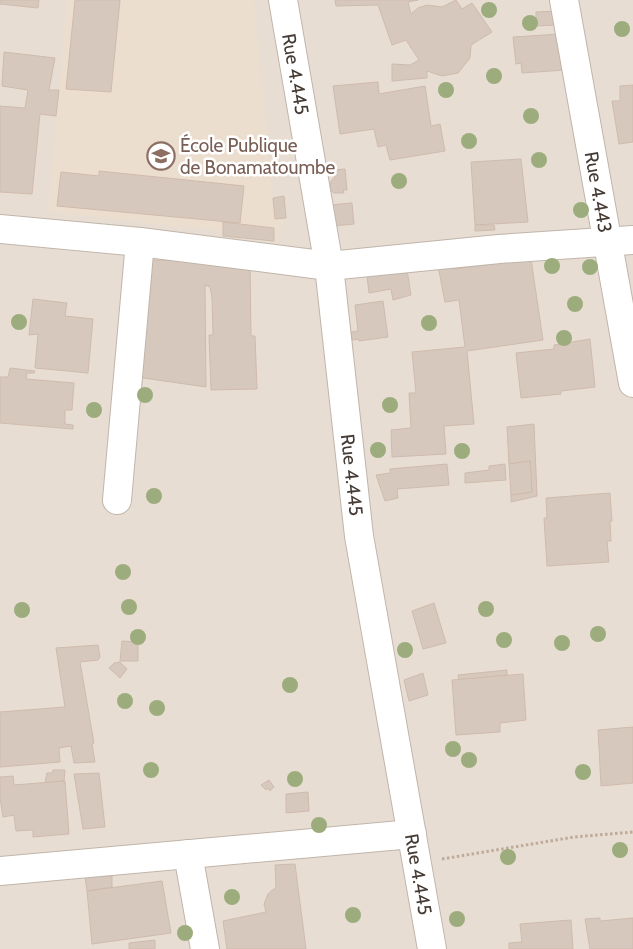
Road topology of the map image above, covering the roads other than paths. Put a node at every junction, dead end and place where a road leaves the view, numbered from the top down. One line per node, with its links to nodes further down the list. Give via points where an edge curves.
1 (283, 0): 6 (street, Rue 4.445)
2 (564, 0): 4 (street, Rue 4.443)
3 (0, 229): 5 (street)
4 (621, 241): 6 (street); 7 (street, Rue 4.443)
5 (140, 242): 6 (street); 8 (street)
6 (329, 266): 9 (street, Rue 4.445, via 359,536)
7 (633, 383)
8 (117, 500)
9 (412, 834): 10 (street); 13 (street, Rue 4.445)
10 (188, 854): 11 (street); 12 (street)
11 (0, 871)
12 (205, 949)
13 (432, 949)

